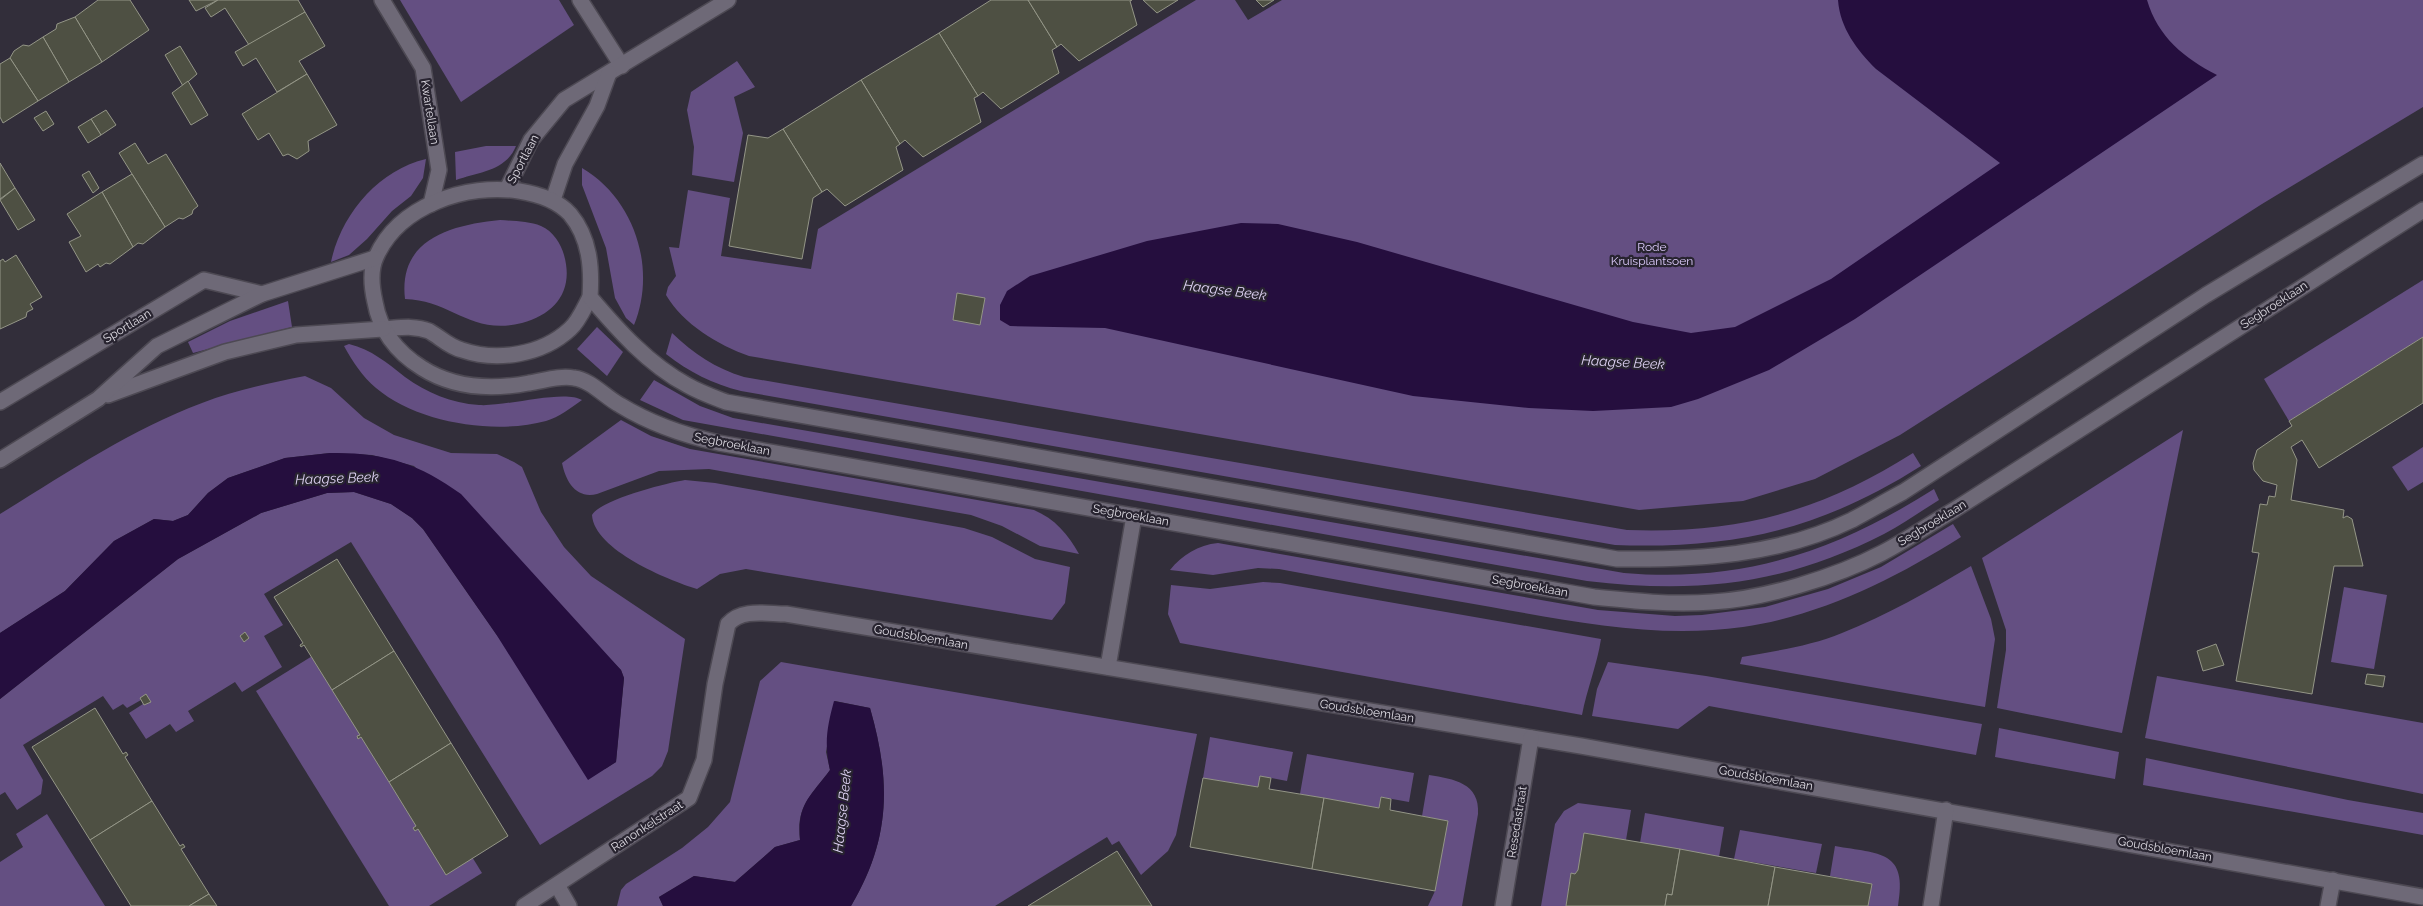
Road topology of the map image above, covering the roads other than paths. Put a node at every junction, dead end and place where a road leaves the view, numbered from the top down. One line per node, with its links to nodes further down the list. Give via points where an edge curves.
1 (382, 0): 8 (main road, Kwartellaan, via 423,68 439,170)
2 (580, 0): 4 (main road)
3 (728, 0): 4 (main road, Sportlaan)
4 (616, 69): 6 (main road, Sportlaan, via 564,100 547,118 531,140); 7 (main road, via 566,164)
5 (2423, 164): 12 (main road, via 2206,295 1902,492 1851,520 1802,539 1749,552 1685,560 1617,559 726,402 688,386 661,369 634,346)
6 (507, 189): 7 (main road); 8 (main road, via 468,191)
7 (553, 200): 12 (main road, via 574,220 588,247 592,270)
8 (431, 204): 10 (main road, via 399,227)
9 (2423, 210): 17 (main road, Segbroeklaan, via 1882,553 1828,576 1774,592 1713,602 1642,602 1594,597)
10 (375, 258): 11 (main road); 13 (main road, via 373,294)
11 (262, 294): 14 (main road, via 157,346); 15 (main road, Sportlaan, via 204,280)
12 (590, 297): 13 (main road, via 570,330 527,352 505,356 461,350 428,331 409,327)
13 (384, 329): 14 (main road, via 296,335 191,364); 17 (main road, Segbroeklaan, via 404,355 446,380 476,387 505,387 575,378 654,423 682,434)
14 (98, 399): 16 (main road)
15 (0, 402)
16 (0, 460)
17 (1134, 516): 19 (main road)
18 (734, 618): 19 (main road, Goudsbloemlaan, via 745,614 786,614); 23 (main road, Ranonkelstraat, via 726,634 715,684 704,760 689,798)
19 (1108, 668): 20 (main road, Goudsbloemlaan)
20 (1531, 738): 21 (main road, Goudsbloemlaan); 27 (main road, Resedastraat)
21 (1946, 810): 22 (main road, Goudsbloemlaan); 28 (main road)
22 (2332, 880): 24 (main road, Goudsbloemlaan); 29 (main road)
23 (557, 885): 25 (main road, Ranonkelstraat); 26 (main road)
24 (2423, 897)
25 (524, 906)
26 (570, 906)
27 (1503, 906)
28 (1931, 906)
29 (2328, 906)

